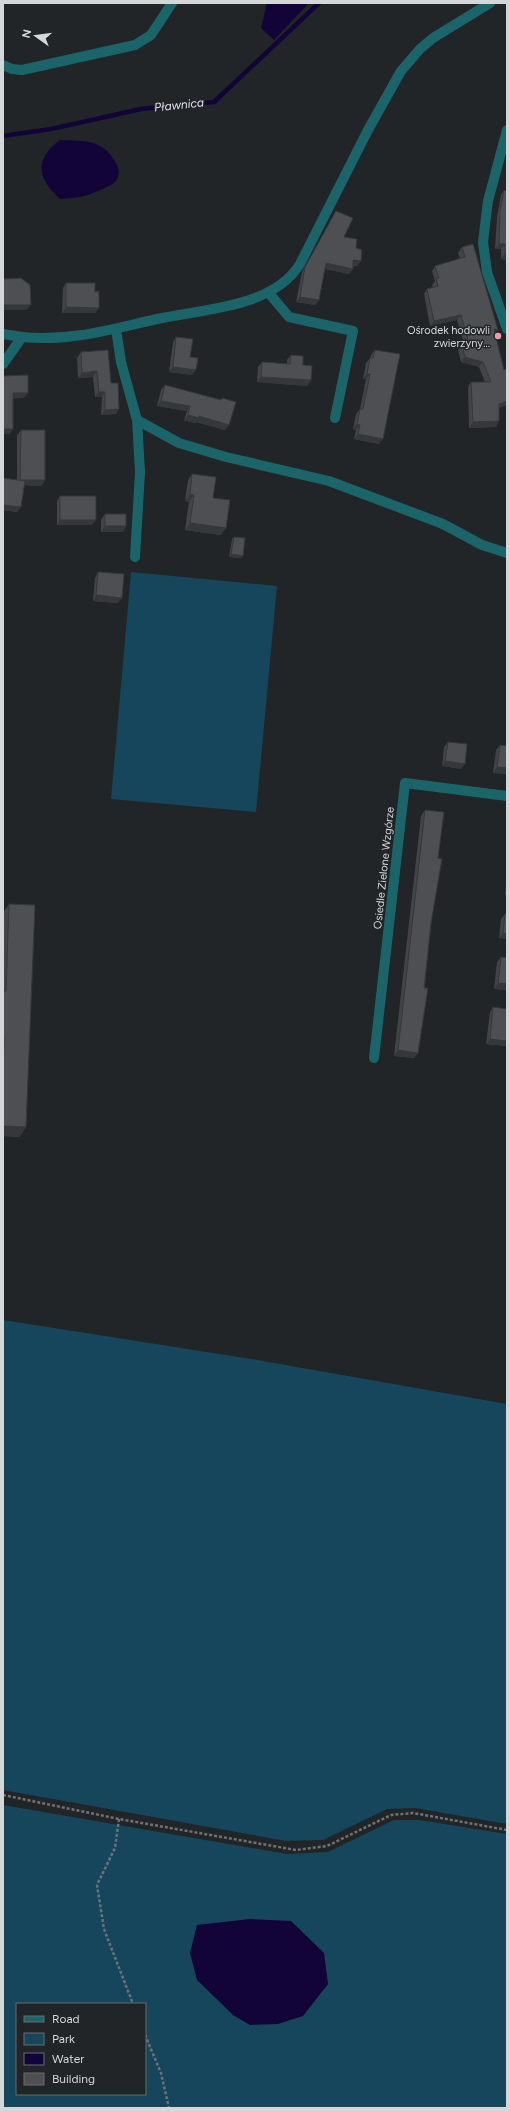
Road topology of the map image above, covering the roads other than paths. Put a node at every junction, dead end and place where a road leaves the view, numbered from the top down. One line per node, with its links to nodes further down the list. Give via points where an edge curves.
1 (172, 3): 3 (street, via 151,35 135,45 22,70)
2 (490, 3): 5 (street, via 434,38 420,49 401,71 300,264 289,279)
3 (3, 65)
4 (507, 130): 7 (street, via 488,201 483,242 487,272)
5 (268, 292): 6 (street, via 222,307); 11 (street, via 289,317 353,332)
6 (116, 329): 9 (street, via 59,338); 12 (street, via 121,362)
7 (507, 329)
8 (3, 334): 9 (street)
9 (22, 337): 10 (street)
10 (3, 364)
11 (335, 418)
12 (136, 420): 13 (street, via 179,443 226,457 329,481 443,524 482,545); 14 (street, via 140,472)
13 (507, 553)
14 (135, 557)
15 (507, 796): 16 (street, Osiedle Zielone Wzgórze, via 405,783)
16 (374, 1058)

